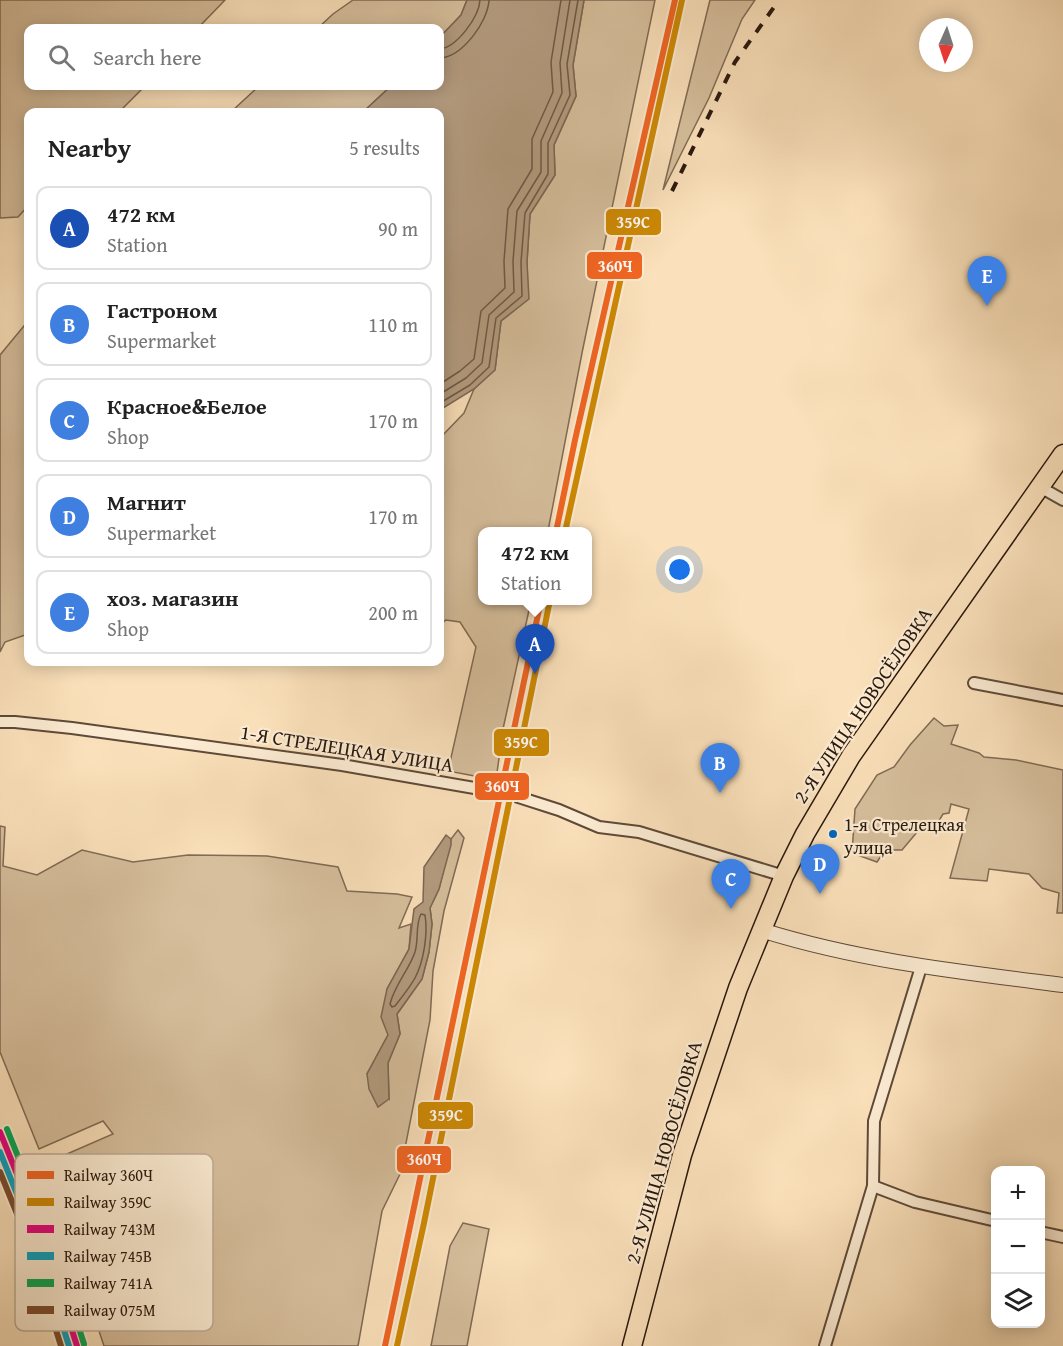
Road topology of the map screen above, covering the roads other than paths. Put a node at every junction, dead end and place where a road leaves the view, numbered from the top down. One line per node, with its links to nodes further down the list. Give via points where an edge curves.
1 (1063, 454): 2 (main road, 2-Я УЛИЦА НОВОСЁЛОВКА)
2 (1040, 487): 3 (street); 7 (main road, 2-Я УЛИЦА НОВОСЁЛОВКА, via 851,756)
3 (1063, 500)
4 (974, 683): 5 (street)
5 (1063, 700)
6 (0, 722): 7 (street, 1-Я СТРЕЛЕЦКАЯ УЛИЦА, via 72,728 342,765 509,794 599,827 639,832)
7 (784, 876): 8 (main road, 2-Я УЛИЦА НОВОСЁЛОВКА)
8 (761, 930): 9 (street, via 805,944); 15 (main road, 2-Я УЛИЦА НОВОСЁЛОВКА, via 718,1043 682,1155)
9 (921, 967): 10 (street); 11 (street, via 874,1121)
10 (1063, 985)
11 (873, 1186): 12 (street, via 915,1202); 16 (street)
12 (992, 1220)
13 (1045, 1233): 14 (street)
14 (1063, 1237)
15 (632, 1346)
16 (825, 1346)

